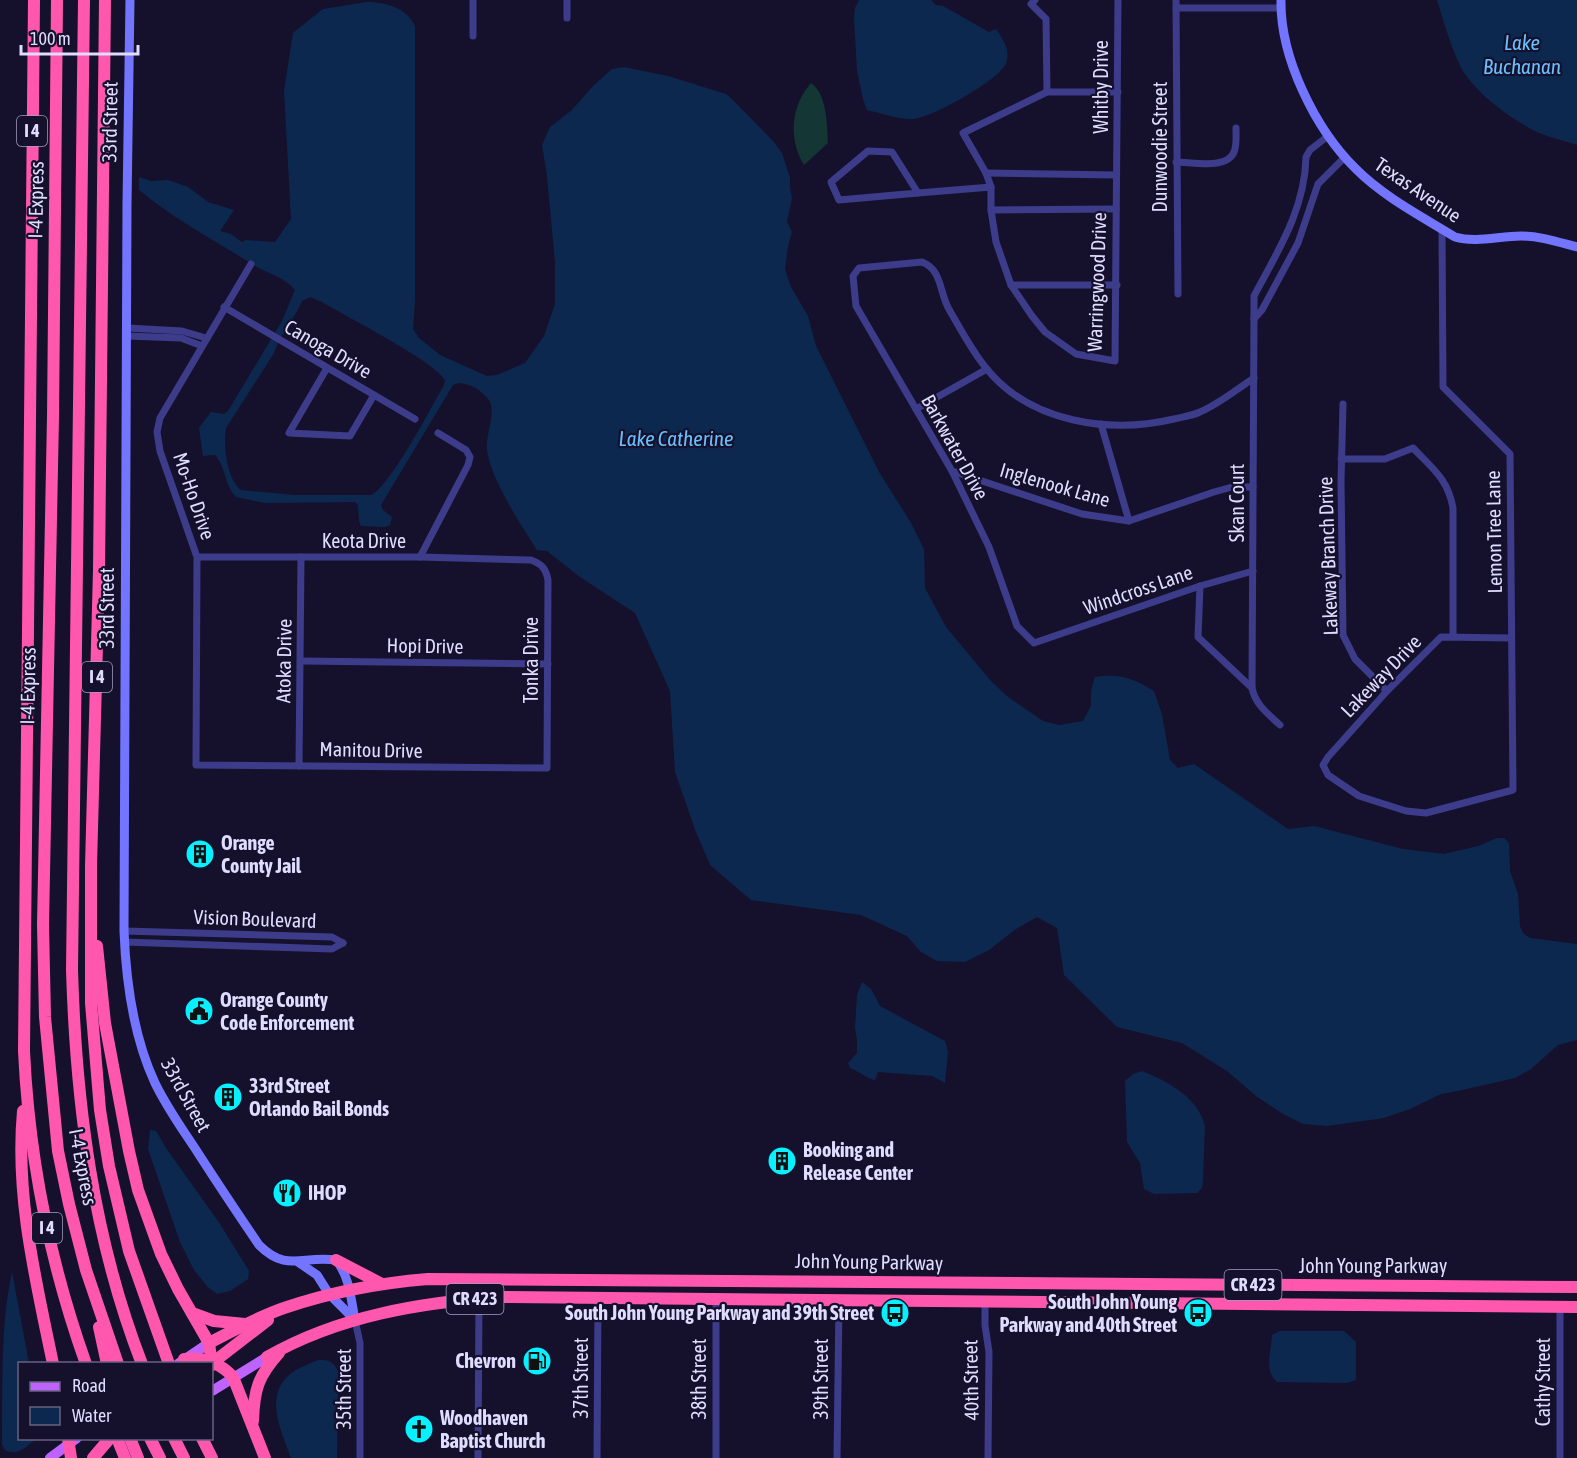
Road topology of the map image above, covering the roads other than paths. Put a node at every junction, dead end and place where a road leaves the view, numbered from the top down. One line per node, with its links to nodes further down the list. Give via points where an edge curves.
1 (34, 0): 71 (highway, I 4, via 23,1007)
2 (57, 0): 74 (highway, I-4 Express, via 43,925 45,1005 58,1151)
3 (84, 0): 101 (highway, I-4 Express, via 74,1029 78,1090 96,1208)
4 (105, 0): 68 (highway, I 4, via 99,581)
5 (130, 0): 34 (street, 33rd Street)
6 (473, 0): 13 (street)
7 (567, 0): 12 (street)
8 (1118, 0): 15 (street, Whitby Drive)
9 (1031, 1): 14 (street, via 1046,19)
10 (1176, 4): 11 (street); 19 (street, Dunwoodie Street)
11 (1281, 4): 17 (street, Texas Avenue, via 1291,60 1304,94)
12 (567, 18)
13 (473, 36)
14 (1047, 92): 15 (street); 20 (street, Warringwood Drive, via 963,133)
15 (1118, 92): 21 (street, Whitby Drive)
16 (1236, 128): 19 (street, via 1236,150 1229,159 1219,163)
17 (1328, 136): 18 (street, Texas Avenue); 33 (street, Skan Court, via 1306,157 1298,208 1254,296)
18 (1345, 157): 26 (street, Texas Avenue, via 1391,198); 33 (street, via 1318,184 1298,243)
19 (1176, 162): 31 (street, Dunwoodie Street)
20 (986, 173): 21 (street); 22 (street, Warringwood Drive)
21 (1116, 175): 24 (street, Warringwood Drive)
22 (991, 187): 23 (street); 25 (street, Warringwood Drive)
23 (918, 193): 23 (street, via 839,200 831,182 868,152 892,152)
24 (1116, 209): 25 (street); 30 (street, Warringwood Drive)
25 (992, 210): 29 (street, Warringwood Drive, via 996,242)
26 (1442, 229): 27 (street, Texas Avenue, via 1466,240 1538,237); 57 (street, Lemon Tree Lane, via 1443,387 1510,453)
27 (1577, 247)
28 (250, 264): 32 (street, Mo-Ho Drive)
29 (1011, 285): 30 (street); 30 (street, Warringwood Drive, via 1045,332 1076,354 1115,361)
30 (1116, 285)
31 (1178, 294)
32 (224, 308): 35 (street, Mo-Ho Drive); 37 (street, Canoga Drive)
33 (1254, 320): 39 (street, Skan Court)
34 (127, 332): 35 (street, via 182,331); 36 (street, via 181,338); 69 (street, 33rd Street)
35 (206, 338): 36 (street, Mo-Ho Drive)
36 (202, 346): 50 (street, Mo-Ho Drive, via 160,418 157,432)
37 (327, 368): 40 (street, Canoga Drive); 40 (street, via 289,434 350,436)
38 (987, 369): 42 (street); 42 (street, Barkwater Drive, via 947,307 930,265 921,262 859,268 853,276 856,306); 44 (street, via 1034,408)
39 (1254, 378): 44 (street, via 1200,412 1141,425); 48 (street, Skan Court)
40 (374, 395): 43 (street, Canoga Drive)
41 (1343, 404): 46 (street, Lakeway Branch Drive)
42 (916, 409): 47 (street, Barkwater Drive)
43 (415, 419)
44 (1101, 424): 49 (street)
45 (438, 433): 52 (street, via 466,450 470,457)
46 (1341, 459): 56 (street, via 1385,459 1413,448 1442,478 1450,491 1453,508); 62 (street, Lakeway Branch Drive, via 1343,635 1355,658)
47 (952, 471): 49 (street, Inglenook Lane, via 1083,514); 58 (street, Barkwater Drive, via 989,547 1017,626)
48 (1253, 487): 49 (street, Inglenook Lane, via 1232,487); 54 (street, Skan Court)
49 (1129, 521)
50 (197, 557): 51 (street, Keota Drive); 64 (street, Mo-Ho Drive)
51 (301, 557): 52 (street, Keota Drive); 59 (street, Atoka Drive)
52 (420, 557): 53 (street, Keota Drive)
53 (531, 560): 60 (street, Tonka Drive, via 543,566 548,580)
54 (1253, 571): 55 (street, Windcross Lane); 61 (street, Skan Court)
55 (1200, 586): 58 (street, Windcross Lane); 61 (street, via 1198,637)
56 (1453, 637): 57 (street, Lakeway Drive); 62 (street, Lakeway Drive, via 1441,637)
57 (1511, 638): 65 (street, Lemon Tree Lane, via 1513,790 1426,813 1406,811 1359,796 1328,775)
58 (1034, 643)
59 (302, 661): 60 (street, Hopi Drive); 66 (street, Atoka Drive)
60 (548, 664): 67 (street, Tonka Drive)
61 (1252, 688): 63 (street, via 1265,712)
62 (1387, 691): 65 (street, Lakeway Drive)
63 (1280, 725)
64 (196, 765): 66 (street, Manitou Drive)
65 (1323, 765)
66 (299, 766): 67 (street, Manitou Drive)
67 (547, 768)
68 (91, 866): 90 (highway, via 105,1023 129,1151 148,1222); 102 (highway, I 4, via 90,1003 100,1110 129,1251)
69 (124, 931): 70 (street, 33rd Street); 70 (street, Vision Boulevard, via 332,937 344,943 332,949)
70 (124, 942): 73 (street, 33rd Street, via 134,1017 159,1090 259,1245 276,1260)
71 (26, 1089): 97 (highway, via 20,1141 24,1193); 98 (highway, I 4, via 47,1229)
72 (336, 1260): 73 (street, 33rd Street); 77 (highway); 79 (street)
73 (298, 1262): 80 (street, 33rd Street, via 317,1275)
74 (86, 1270): 99 (highway); 100 (highway, I-4 Express)
75 (633, 1279): 76 (highway, John Young Parkway / CR 423); 77 (highway, John Young Parkway / CR 423, via 457,1277); 82 (highway)
76 (890, 1282): 78 (highway, John Young Parkway / CR 423); 85 (highway)
77 (382, 1284): 79 (highway, John Young Parkway / CR 423)
78 (1577, 1287)
79 (350, 1290): 80 (highway, John Young Parkway / CR 423); 91 (street)
80 (329, 1294): 89 (highway, John Young Parkway / CR 423); 91 (street, 33rd Street)
81 (1577, 1296): 87 (highway)
82 (598, 1298): 83 (highway, John Young Parkway / CR 423); 84 (highway, John Young Parkway / CR 423); 129 (street, 37th Street)
83 (479, 1299): 91 (highway, John Young Parkway / CR 423); 128 (street)
84 (716, 1299): 85 (highway, John Young Parkway / CR 423); 130 (street, 38th Street)
85 (838, 1300): 86 (highway, John Young Parkway / CR 423); 131 (street, 39th Street)
86 (986, 1301): 87 (highway, John Young Parkway / CR 423); 132 (street, 40th Street)
87 (1560, 1306): 88 (highway, John Young Parkway / CR 423); 133 (street, Cathy Street)
88 (1577, 1307)
89 (283, 1308): 92 (highway, John Young Parkway / CR 423); 105 (highway)
90 (192, 1313): 92 (highway, via 214,1321); 93 (highway)
91 (355, 1320): 94 (highway, John Young Parkway / CR 423); 127 (street, 35th Street, via 360,1343)
92 (247, 1324): 93 (highway, John Young Parkway / CR 423)
93 (209, 1343): 96 (main road, John Young Parkway / CR 423); 104 (highway)
94 (286, 1346): 95 (highway, John Young Parkway / CR 423); 109 (highway, via 258,1381)
95 (267, 1357): 107 (main road, John Young Parkway / CR 423)
96 (181, 1361): 103 (highway, via 194,1358)
97 (53, 1362)
98 (85, 1362)
99 (107, 1362)
100 (117, 1362)
101 (141, 1362)
102 (168, 1362)
103 (205, 1362)
104 (211, 1362)
105 (213, 1362)
106 (213, 1365): 107 (highway)
107 (233, 1377): 108 (main road, John Young Parkway / CR 423); 109 (highway)
108 (213, 1390)
109 (253, 1430): 126 (highway)
110 (68, 1440): 119 (highway, bridge)
111 (74, 1440): 118 (main road)
112 (108, 1440): 120 (highway)
113 (118, 1440): 122 (highway, bridge)
114 (131, 1440): 123 (highway, bridge)
115 (145, 1440): 121 (main road)
116 (149, 1440): 124 (highway)
117 (203, 1440): 125 (highway)
118 (50, 1458)
119 (71, 1458)
120 (93, 1458)
121 (119, 1458)
122 (125, 1458)
123 (138, 1458)
124 (160, 1458)
125 (212, 1458)
126 (265, 1458)
127 (360, 1458)
128 (478, 1458)
129 (597, 1458)
130 (716, 1458)
131 (837, 1458)
132 (988, 1458)
133 (1560, 1458)

